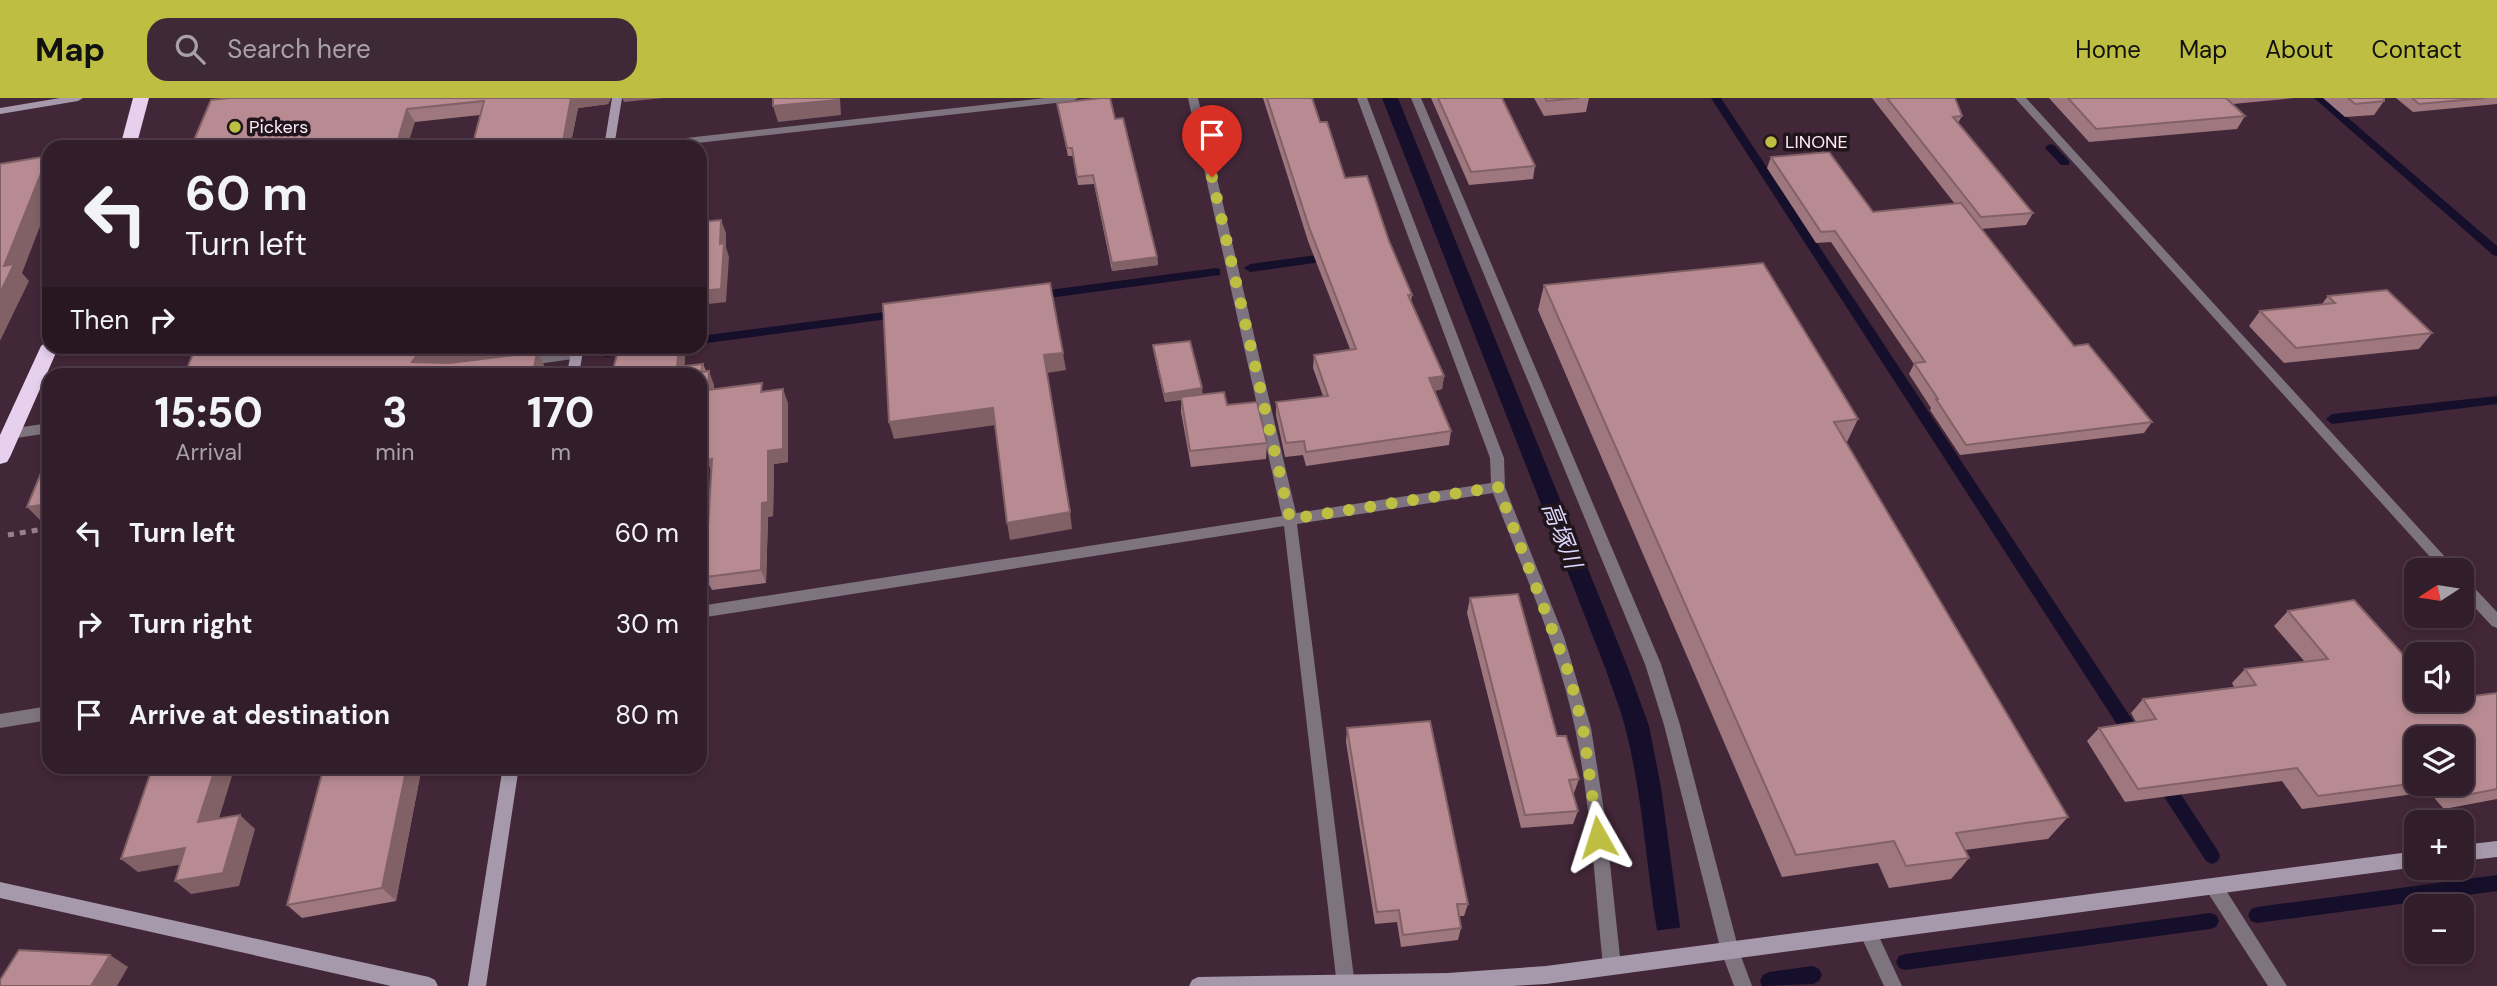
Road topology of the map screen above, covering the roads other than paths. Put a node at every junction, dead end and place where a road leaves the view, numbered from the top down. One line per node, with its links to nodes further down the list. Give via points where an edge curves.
1 (78, 98): 9 (street)
2 (142, 98): 10 (highway)
3 (617, 98): 11 (street)
4 (1073, 98): 12 (street)
5 (1194, 98): 20 (street)
6 (1362, 98): 19 (street, via 1497,458)
7 (1416, 98): 34 (street, via 1653,664 1672,725)
8 (2020, 98): 21 (street)
9 (0, 111)
10 (130, 140)
11 (610, 140)
12 (696, 140)
13 (46, 354): 17 (highway)
14 (561, 354): 15 (street)
15 (509, 364)
16 (42, 429): 17 (street)
17 (10, 434): 18 (highway)
18 (0, 457)
19 (1498, 487): 20 (street); 35 (street, via 1569,674 1583,727)
20 (1290, 519): 23 (street); 36 (street)
21 (2439, 558)
22 (2474, 597): 24 (street)
23 (707, 611)
24 (2497, 622)
25 (42, 714): 26 (street)
26 (0, 721)
27 (511, 774): 38 (street)
28 (2497, 849): 29 (street)
29 (2474, 852)
30 (2404, 861): 31 (street)
31 (2214, 887): 33 (street); 42 (street)
32 (0, 890): 37 (street)
33 (1868, 932): 34 (street); 41 (street)
34 (1721, 952): 35 (street); 40 (street)
35 (1612, 966): 36 (street, via 1498,980)
36 (1345, 985): 39 (street)
37 (429, 986)
38 (477, 986)
39 (1198, 986)
40 (1742, 986)
41 (1893, 986)
42 (2278, 986)

